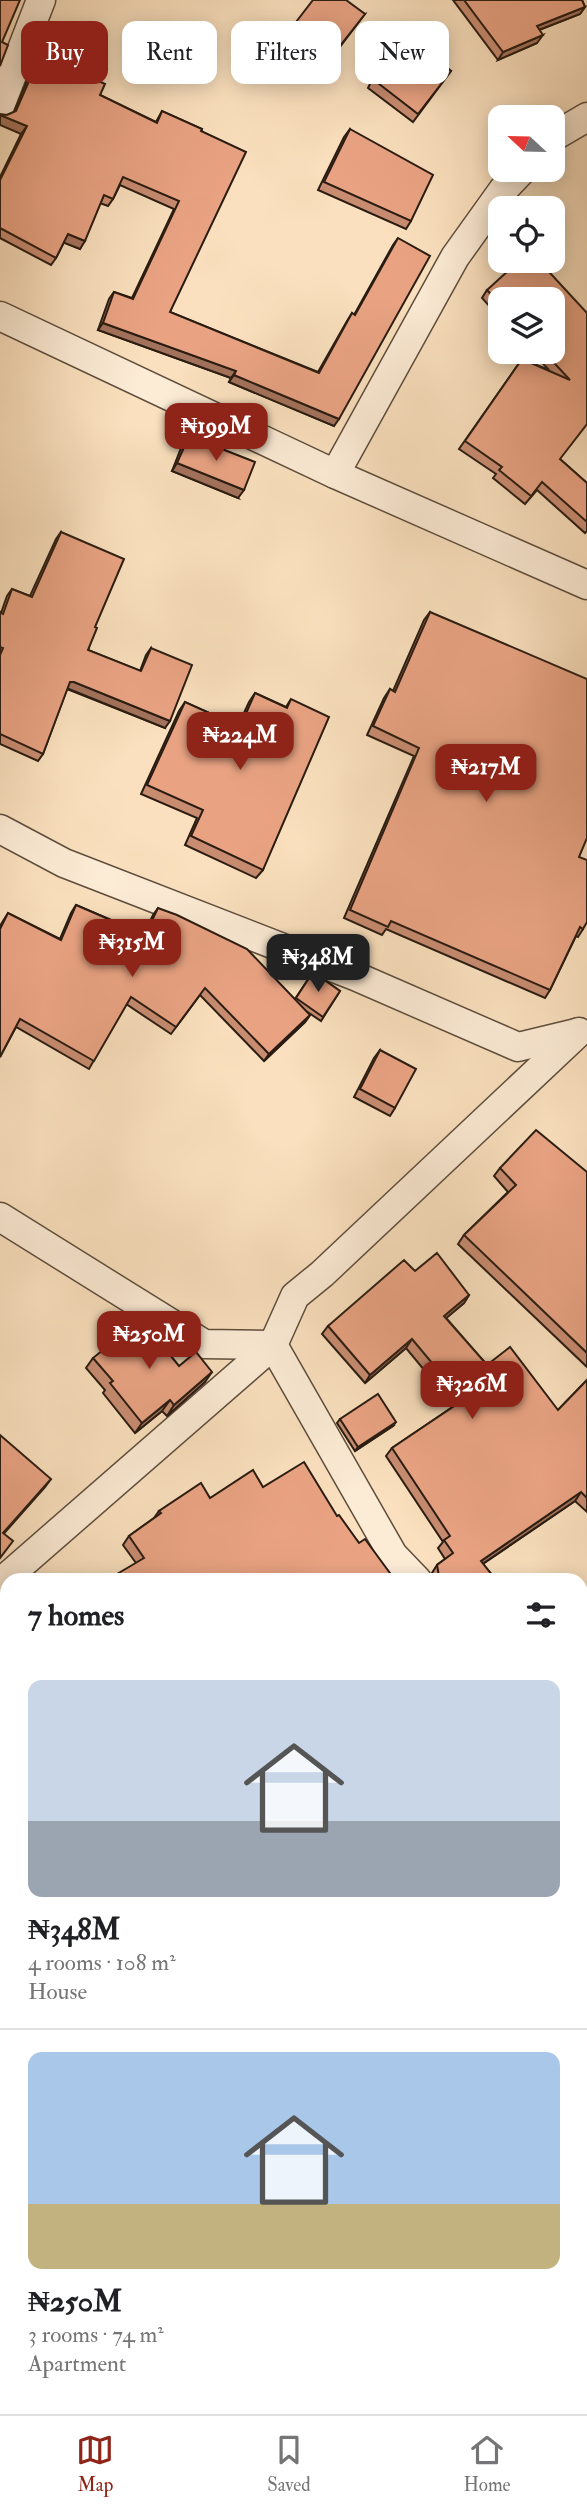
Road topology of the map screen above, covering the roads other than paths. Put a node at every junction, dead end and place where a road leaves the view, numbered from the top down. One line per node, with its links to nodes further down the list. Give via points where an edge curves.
1 (40, 0): 2 (street)
2 (0, 106)
3 (587, 117): 4 (street)
4 (565, 130)
5 (511, 182): 7 (street, via 455,257)
6 (0, 316): 7 (street)
7 (335, 474): 8 (street)
8 (587, 585)
9 (0, 829): 10 (street, via 64,863 355,976 518,1047)
10 (583, 1037): 12 (street, via 295,1296)
11 (0, 1217): 12 (street, via 204,1344)
12 (273, 1345): 13 (street); 14 (street, via 393,1555)
13 (11, 1573)
14 (410, 1573)

